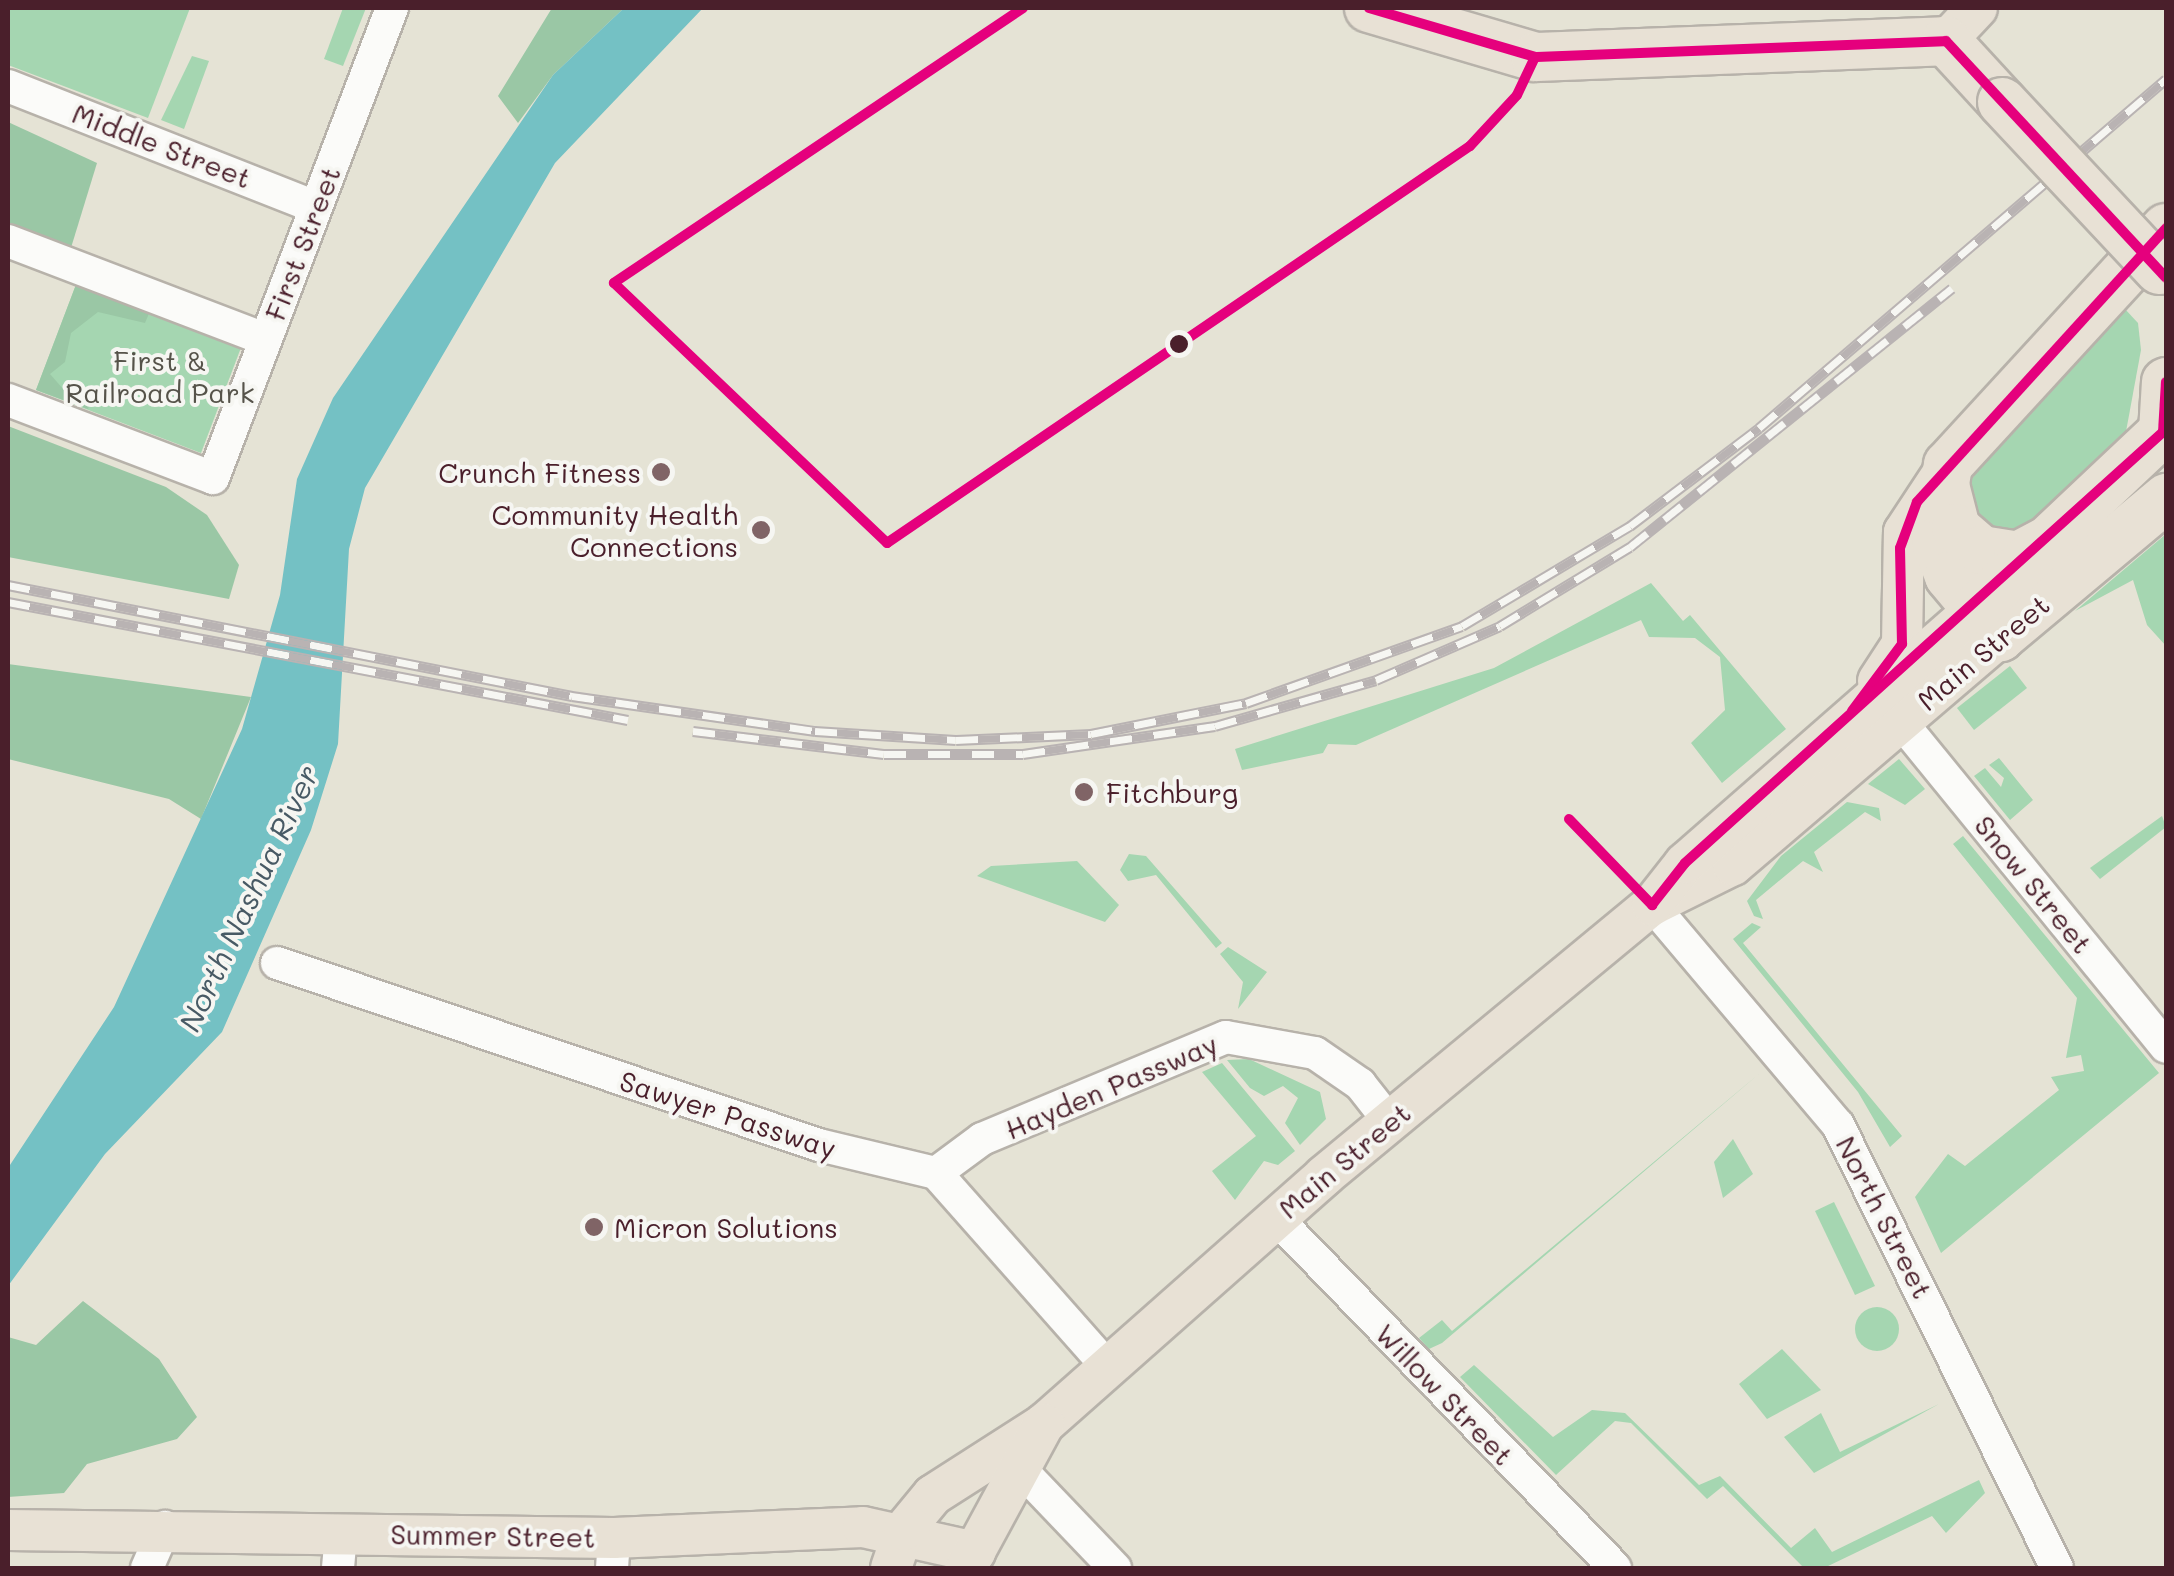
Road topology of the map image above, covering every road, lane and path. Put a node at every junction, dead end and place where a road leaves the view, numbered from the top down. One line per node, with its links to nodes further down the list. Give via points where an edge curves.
1 (392, 8): 5 (street, First Street)
2 (1369, 8): 3 (highway, via 1535,58)
3 (1961, 24): 7 (highway, bridge, via 2002,102)
4 (8, 86): 5 (street, Middle Street)
5 (315, 207): 8 (street, First Street)
6 (8, 241): 8 (street)
7 (2164, 259): 12 (highway)
8 (264, 339): 10 (street, First Street, via 213,478)
9 (2166, 382): 11 (highway)
10 (8, 400)
11 (2165, 430): 14 (highway, Main Street)
12 (1948, 465): 14 (highway, via 1948,505 1973,546 2018,556); 15 (highway, via 1936,542); 16 (main road, via 1917,502 1900,548 1902,644)
13 (2166, 498): 15 (highway, Main Street)
14 (2051, 536): 15 (highway, Main Street)
15 (1988, 623): 16 (main road, Main Street); 17 (main road, Main Street)
16 (1842, 722): 18 (main road, Main Street, via 1685,863)
17 (1901, 722): 18 (main road, Main Street, via 1702,887); 20 (street, Snow Street)
18 (1652, 905): 21 (main road, Main Street); 36 (street, North Street, via 1838,1125)
19 (277, 964): 22 (street, Sawyer Passway, via 819,1145)
20 (2166, 1047)
21 (1389, 1121): 22 (street, Hayden Passway, via 1360,1084 1315,1053 1226,1037 982,1139); 23 (main road, Main Street)
22 (936, 1173): 24 (street)
23 (1276, 1218): 24 (main road, Main Street); 35 (street, Willow Street)
24 (1106, 1365): 25 (main road, Main Street)
25 (1012, 1457): 28 (main road, Main Street, via 934,1495); 31 (main road, Main Street); 34 (street)
26 (164, 1527): 27 (main road, Summer Street); 29 (main road, Summer Street); 32 (street)
27 (8, 1530)
28 (904, 1530): 30 (main road, Summer Street); 31 (main road, Summer Street); 33 (main road)
29 (339, 1550): 30 (main road, Summer Street)
30 (613, 1554)
31 (970, 1560)
32 (147, 1568)
33 (891, 1568)
34 (1115, 1568)
35 (1615, 1568)
36 (2057, 1568)

